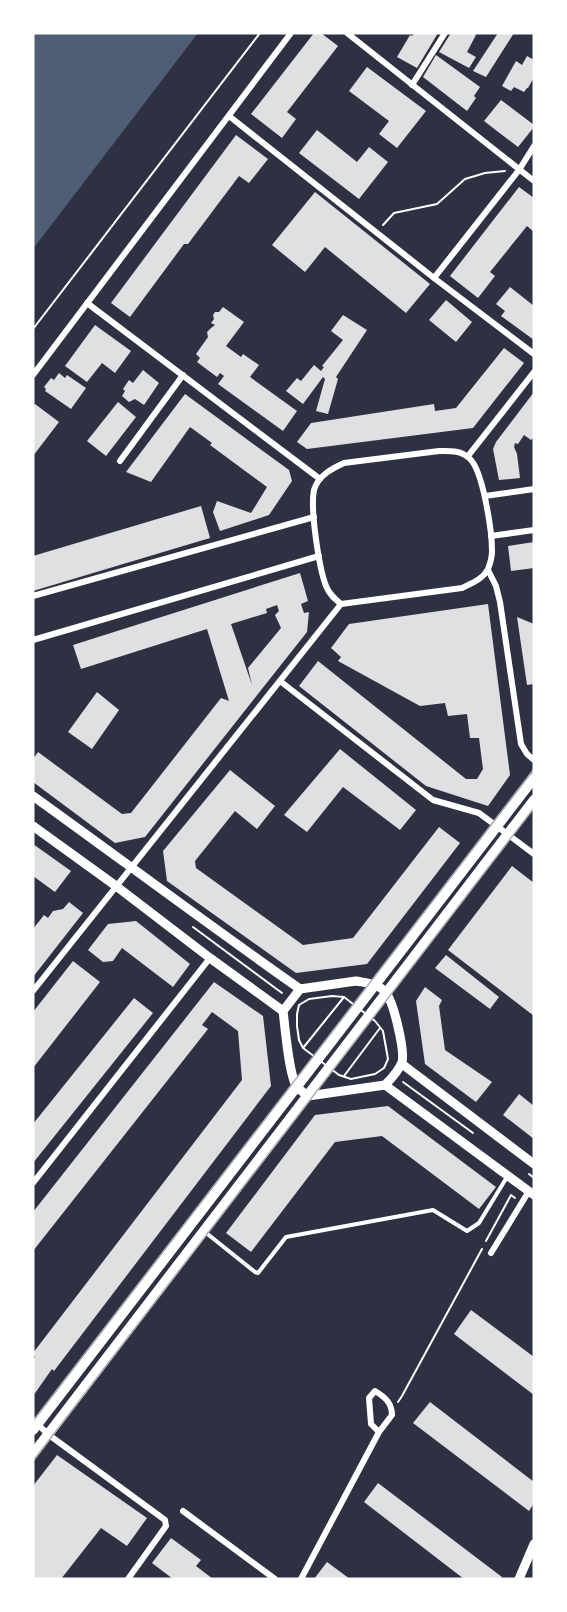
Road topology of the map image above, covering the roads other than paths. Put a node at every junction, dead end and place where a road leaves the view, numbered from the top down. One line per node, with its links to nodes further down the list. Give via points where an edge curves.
1 (291, 33): 5 (street)
2 (347, 33): 4 (street)
3 (445, 33): 4 (street)
4 (412, 85): 7 (street)
5 (229, 116): 9 (street); 10 (street)
6 (534, 146): 7 (street)
7 (519, 170): 8 (street); 9 (street)
8 (534, 181)
9 (434, 278): 11 (street)
10 (87, 303): 13 (street); 14 (street)
11 (534, 354)
12 (534, 372): 15 (street)
13 (33, 375)
14 (183, 375): 16 (street); 17 (street)
15 (468, 456): 17 (street, via 457,451 438,451 344,463); 19 (street, via 476,464)
16 (120, 461)
17 (320, 479): 20 (street, via 314,490)
18 (534, 489): 19 (street)
19 (485, 496): 22 (street)
20 (314, 517): 23 (street); 25 (street)
21 (534, 530): 22 (street)
22 (491, 536): 24 (street, via 493,553)
23 (319, 556): 26 (street, via 327,587); 27 (street)
24 (488, 570): 26 (street, via 479,580 462,588); 29 (street, via 500,602 521,744)
25 (33, 596)
26 (341, 604): 28 (street)
27 (33, 640)
28 (280, 681): 34 (street, via 433,800 479,813); 37 (street)
29 (534, 760)
30 (534, 778): 34 (main road)
31 (33, 796): 37 (street)
32 (534, 800): 35 (main road)
33 (33, 826): 38 (street)
34 (497, 826): 35 (street); 40 (main road)
35 (508, 834): 36 (street); 43 (main road)
36 (534, 854)
37 (131, 867): 38 (street); 41 (street)
38 (116, 886): 39 (street); 42 (street)
39 (210, 958): 44 (street); 51 (street)
40 (375, 984): 41 (street, via 356,981); 43 (street); 47 (main road)
41 (300, 989): 44 (street)
42 (33, 991)
43 (386, 993): 45 (street, via 395,1009); 48 (main road)
44 (283, 1011): 47 (street)
45 (402, 1064): 46 (street); 49 (street)
46 (385, 1085): 48 (street); 50 (street)
47 (296, 1087): 48 (street); 55 (main road)
48 (308, 1096): 53 (main road)
49 (534, 1164)
50 (508, 1176): 52 (street); 53 (lane, via 479,1222 467,1232 433,1210 286,1237 258,1273)
51 (33, 1183)
52 (531, 1193): 54 (street)
53 (205, 1231): 57 (main road)
54 (491, 1253)
55 (35, 1424): 57 (street)
56 (380, 1432): 56 (street, via 392,1415 392,1408 375,1391 369,1398 371,1424); 63 (street)
57 (49, 1435): 58 (main road); 61 (street, via 165,1520 166,1526)
58 (33, 1454)
59 (183, 1511): 62 (street)
60 (534, 1544): 64 (street)
61 (128, 1579)
62 (275, 1579)
63 (301, 1579)
64 (519, 1579)

